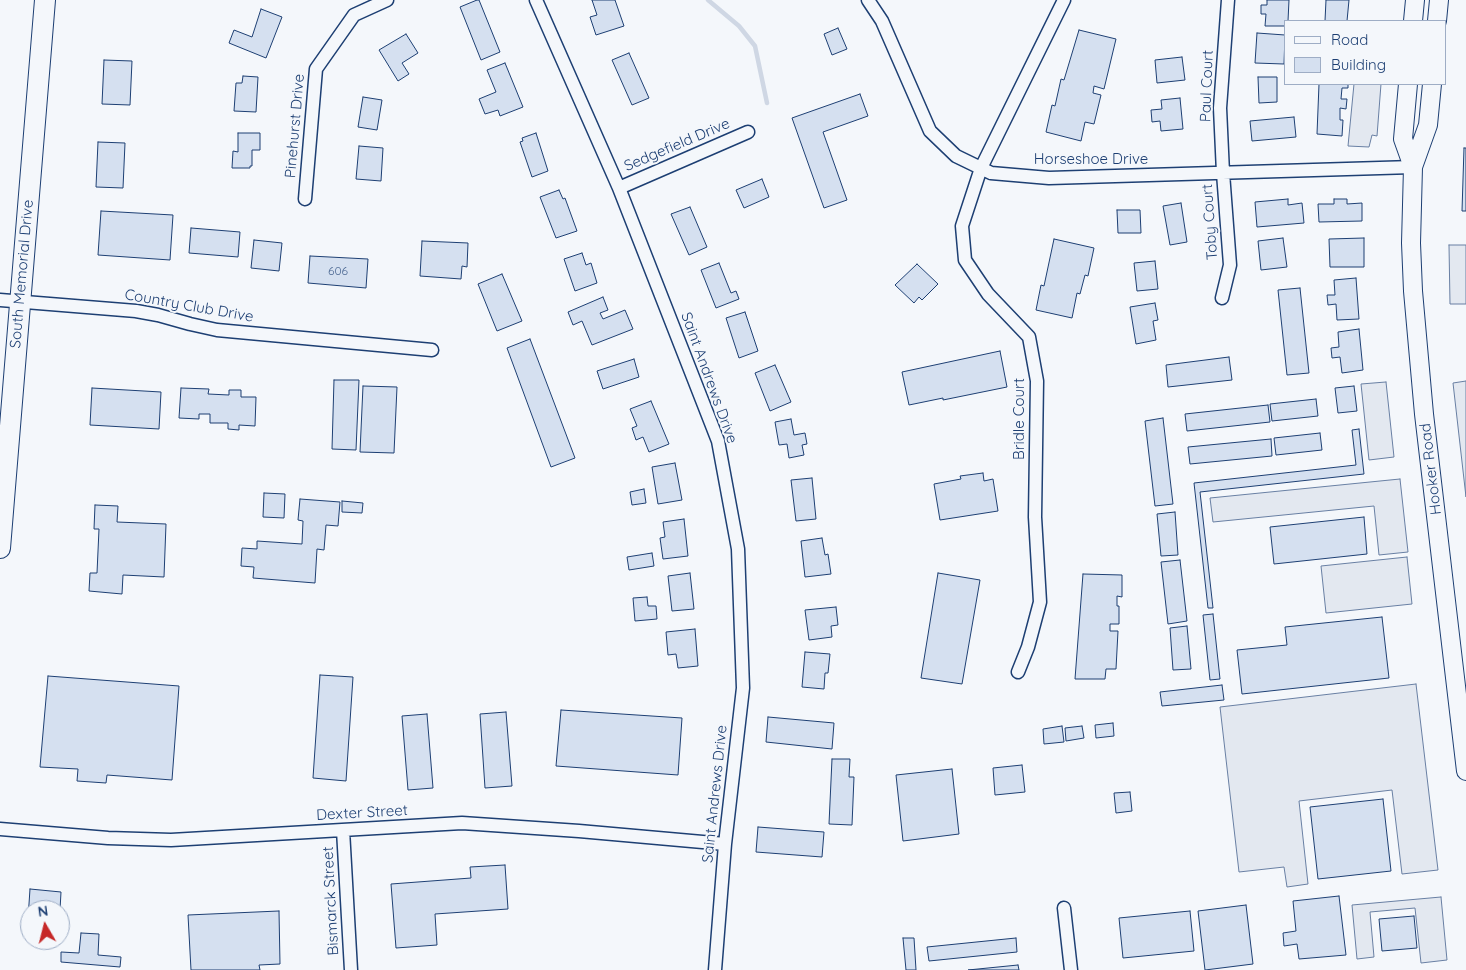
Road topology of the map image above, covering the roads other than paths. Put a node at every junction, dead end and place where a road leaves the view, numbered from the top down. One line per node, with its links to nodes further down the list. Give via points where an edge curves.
1 (45, 0): 20 (main road, South Memorial Drive)
2 (387, 0): 18 (street, Pinehurst Drive, via 354,15 316,69)
3 (536, 0): 17 (street, Saint Andrews Drive)
4 (868, 0): 15 (street, Horseshoe Drive, via 882,21 930,131 956,156)
5 (1064, 0): 15 (street, Bridle Court)
6 (1228, 0): 16 (street, Paul Court, via 1220,108)
7 (1414, 0): 9 (main road)
8 (1439, 0): 10 (main road)
9 (1413, 20)
10 (1437, 20)
11 (1408, 85): 14 (main road, Hooker Road, via 1403,139)
12 (1432, 85): 14 (main road, Hooker Road, via 1428,125)
13 (748, 132): 17 (street, Sedgefield Drive)
14 (1413, 167): 16 (street, Horseshoe Drive); 24 (main road, Hooker Road, via 1412,253 1417,347)
15 (981, 168): 16 (street, Horseshoe Drive, via 991,173 1049,178); 23 (street, Bridle Court, via 962,226 965,260 988,294 1029,337 1037,381 1035,517 1040,602)
16 (1223, 173): 19 (street, Toby Court, via 1230,265)
17 (619, 188): 27 (street, Saint Andrews Drive, via 718,441 738,549 743,688)
18 (305, 199)
19 (1222, 298)
20 (10, 300): 21 (street, Country Club Drive, via 136,311 217,330); 22 (main road, South Memorial Drive)
21 (432, 350)
22 (0, 548)
23 (1018, 672)
24 (1466, 771)
25 (0, 829): 26 (street, Dexter Street, via 171,840)
26 (343, 830): 27 (street, Dexter Street, via 462,823); 29 (street, Bismarck Street)
27 (725, 844): 30 (street, Saint Andrews Drive)
28 (1064, 908): 31 (street)
29 (351, 970)
30 (715, 970)
31 (1071, 970)

